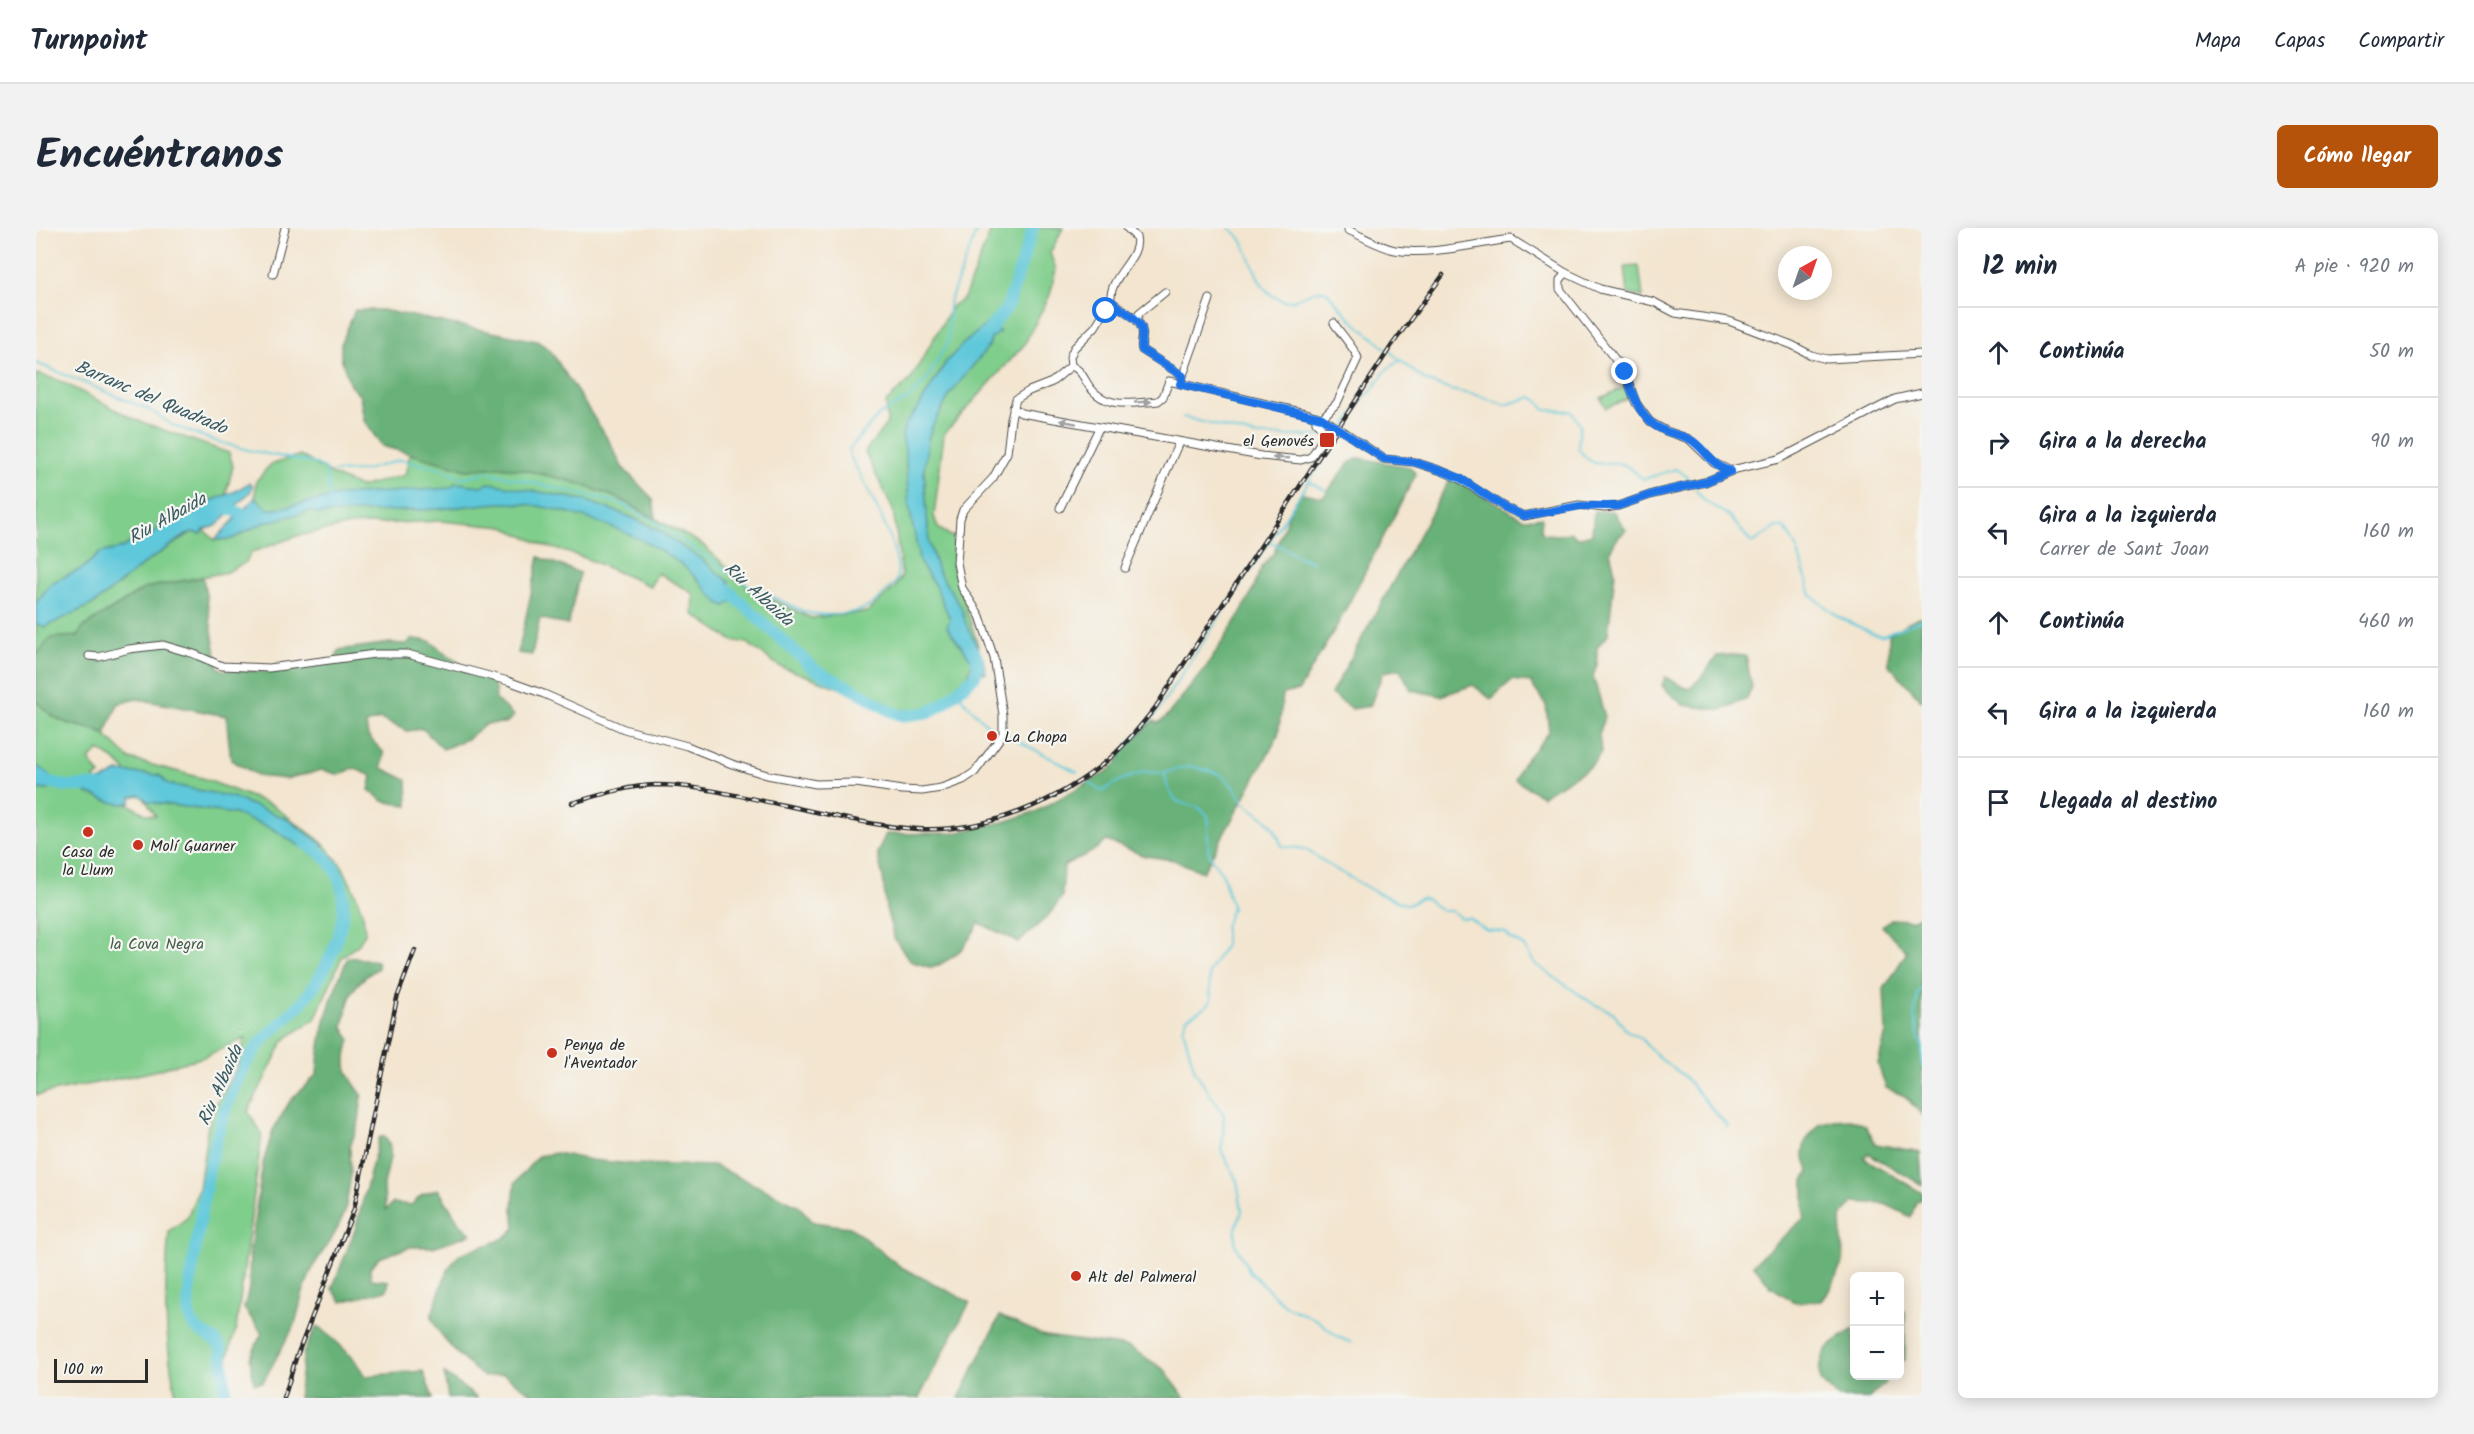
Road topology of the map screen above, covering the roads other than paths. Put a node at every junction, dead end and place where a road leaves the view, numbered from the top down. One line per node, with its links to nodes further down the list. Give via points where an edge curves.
1 (285, 228): 5 (street)
2 (1127, 228): 8 (street, via 1136,237 1136,248 1117,278)
3 (1348, 230): 4 (street, via 1372,243 1406,251 1465,248 1511,239)
4 (1566, 273): 11 (street, via 1600,289 1654,302 1675,313 1729,321 1818,357); 19 (street, via 1560,280 1560,290 1625,372 1636,404 1650,422 1689,439 1714,463)
5 (273, 274)
6 (1165, 292): 9 (street, via 1139,313)
7 (1210, 299): 13 (street)
8 (1111, 301): 9 (street); 12 (street, via 1095,327 1072,351)
9 (1137, 321): 13 (street, via 1142,328 1142,350)
10 (1334, 322): 16 (street, via 1358,358 1339,400)
11 (1922, 354)
12 (1071, 366): 13 (street, one-way to 13, via 1078,369 1095,393 1115,404 1158,401 1169,381); 15 (street, via 1052,382 1019,397)
13 (1182, 380): 16 (street)
14 (1922, 393): 19 (street, via 1895,399 1779,459)
15 (1013, 408): 17 (street, one-way to 15, via 1021,413); 22 (street, via 1008,453 993,478 963,510 957,563 962,588 980,616 994,658 1004,729 975,772 940,788 922,791 856,783 816,784 768,775 682,744 624,729 508,681 407,654 375,654 270,668 222,666 163,645)
16 (1319, 417): 18 (street, one-way to 18, via 1316,423 1325,435 1306,460); 19 (street, bridge, via 1384,459 1414,462 1460,478 1524,516 1580,506 1618,506)
17 (1099, 428): 18 (street); 20 (street)
18 (1179, 442): 21 (street)
19 (1731, 471)
20 (1060, 508)
21 (1125, 568)
22 (89, 656)

